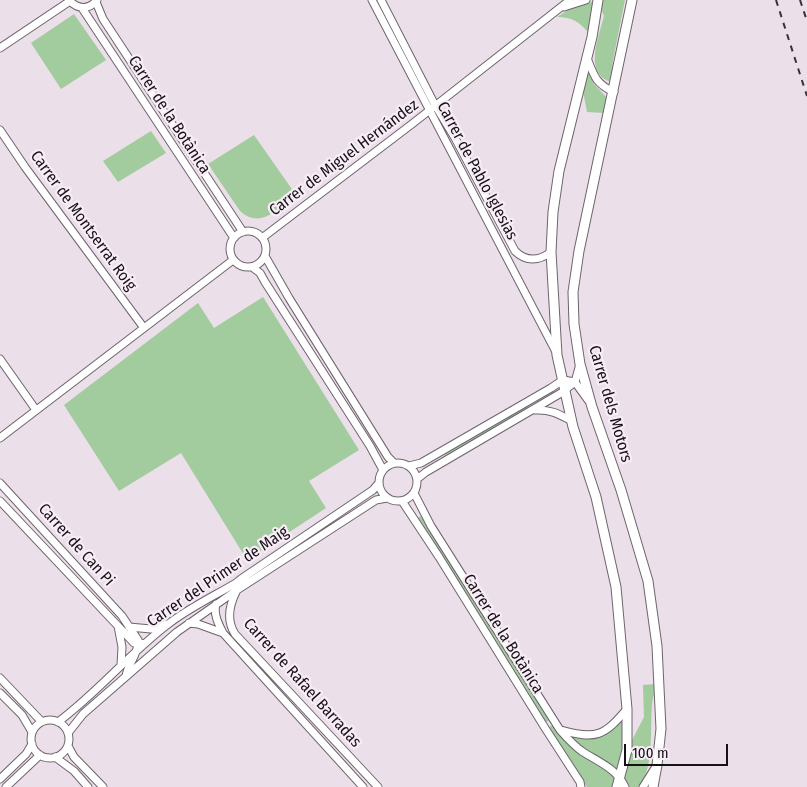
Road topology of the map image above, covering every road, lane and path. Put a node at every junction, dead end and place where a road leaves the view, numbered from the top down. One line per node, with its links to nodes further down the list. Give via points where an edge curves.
1 (70, 0): 10 (street); 13 (street)
2 (372, 0): 16 (street, Carrer de Pablo Iglesias)
3 (381, 0): 16 (street, Carrer de Pablo Iglesias)
4 (570, 0): 11 (street, Carrer de Miguel Hernández)
5 (586, 0): 11 (street, Carrer de Miguel Hernández)
6 (598, 0): 14 (street)
7 (628, 0): 12 (street)
8 (632, 0): 12 (street, Carrer dels Motors)
9 (96, 1): 10 (street); 18 (street, Carrer de la Botànica, via 103,19)
10 (82, 8): 19 (street, Carrer de la Botànica)
11 (562, 8): 16 (street, Carrer de Miguel Hernández)
12 (629, 19): 15 (street, Carrer dels Motors)
13 (0, 48)
14 (587, 58): 15 (street, via 602,86); 21 (street, via 559,171)
15 (614, 92): 28 (street, Carrer dels Motors, via 573,292)
16 (432, 108): 20 (street, Carrer de Miguel Hernández); 21 (street, Carrer de Pablo Iglesias, via 455,138 515,251 531,259); 26 (street, Carrer de Pablo Iglesias)
17 (0, 130): 25 (street, Carrer de Montserrat Roig)
18 (243, 232): 19 (street); 20 (street, via 256,233)
19 (234, 238): 23 (street, via 230,248)
20 (262, 238): 22 (street, via 266,247)
21 (551, 252): 26 (street)
22 (264, 256): 24 (street); 37 (street)
23 (233, 260): 24 (street, via 244,267); 25 (street)
24 (252, 267): 39 (street, via 260,273)
25 (144, 328): 33 (street)
26 (557, 355): 29 (street)
27 (0, 359): 33 (street)
28 (580, 364): 30 (street); 32 (street, Carrer dels Motors)
29 (563, 380): 30 (street); 31 (street); 38 (street, via 421,463)
30 (575, 382): 31 (street); 32 (street)
31 (565, 390): 34 (street); 35 (street)
32 (592, 407): 72 (street, Carrer dels Motors, via 648,581 660,682 661,729)
33 (36, 410): 36 (street)
34 (533, 411): 35 (street, via 554,411); 40 (street)
35 (572, 421): 62 (street, via 596,497 616,587)
36 (0, 438)
37 (394, 463): 38 (street); 39 (street)
38 (409, 466): 40 (street)
39 (383, 470): 42 (street)
40 (417, 479): 43 (street)
41 (0, 483): 52 (street, Carrer de Can Pi)
42 (378, 484): 44 (street); 47 (street, Carrer del Primer de Maig)
43 (414, 493): 46 (street); 65 (street, Carrer de la Botànica, via 431,526)
44 (387, 498): 46 (street); 47 (street, Carrer del Primer de Maig, via 376,500)
45 (0, 501): 51 (street, Carrer de Can Pi)
46 (402, 501): 75 (street, Carrer de la Botànica)
47 (237, 586): 48 (street, Carrer del Primer de Maig); 50 (street, Carrer del Primer de Maig); 80 (street, Carrer de Rafael Barradas, via 229,614 235,634)
48 (216, 605): 49 (street, Carrer del Primer de Maig); 53 (street, Carrer de Rafael Barradas, via 217,620)
49 (189, 623): 53 (street, Carrer de Rafael Barradas); 54 (street, Carrer del Primer de Maig)
50 (168, 624): 52 (street, via 151,629); 56 (street, Carrer del Primer de Maig)
51 (118, 626): 55 (street, Carrer de Can Pi, via 134,643); 58 (street)
52 (130, 627): 55 (street, Carrer de Can Pi)
53 (223, 633): 79 (street, Carrer de Rafael Barradas)
54 (173, 635): 56 (street, via 164,634); 59 (street, Carrer del Primer de Maig)
55 (138, 643): 56 (street); 57 (street)
56 (147, 643): 57 (street, Carrer del Primer de Maig)
57 (137, 651): 58 (street, Carrer del Primer de Maig); 59 (street)
58 (121, 665): 64 (street, Carrer del Primer de Maig)
59 (126, 676): 67 (street, Carrer del Primer de Maig, via 83,714)
60 (0, 678): 63 (street)
61 (0, 694): 66 (street, via 22,715)
62 (627, 709): 65 (street, via 612,726 600,733 584,736); 73 (street, via 627,750)
63 (42, 722): 64 (street, via 51,719); 66 (street)
64 (58, 722): 67 (street)
65 (560, 730): 73 (street, Carrer de la Botànica, via 582,752)
66 (32, 732): 68 (street)
67 (68, 733): 69 (street)
68 (32, 744): 70 (street); 74 (street)
69 (68, 746): 71 (street); 78 (street, via 74,757)
70 (40, 755): 71 (street); 76 (street)
71 (55, 757): 77 (street)
72 (657, 765): 83 (street); 84 (street, Carrer dels Motors)
73 (621, 778): 81 (street); 82 (street, Carrer de la Botànica)
74 (0, 779)
75 (582, 785)
76 (6, 787)
77 (88, 787)
78 (103, 787)
79 (363, 787)
80 (378, 787)
81 (617, 787)
82 (625, 787)
83 (643, 787)
84 (652, 787)

